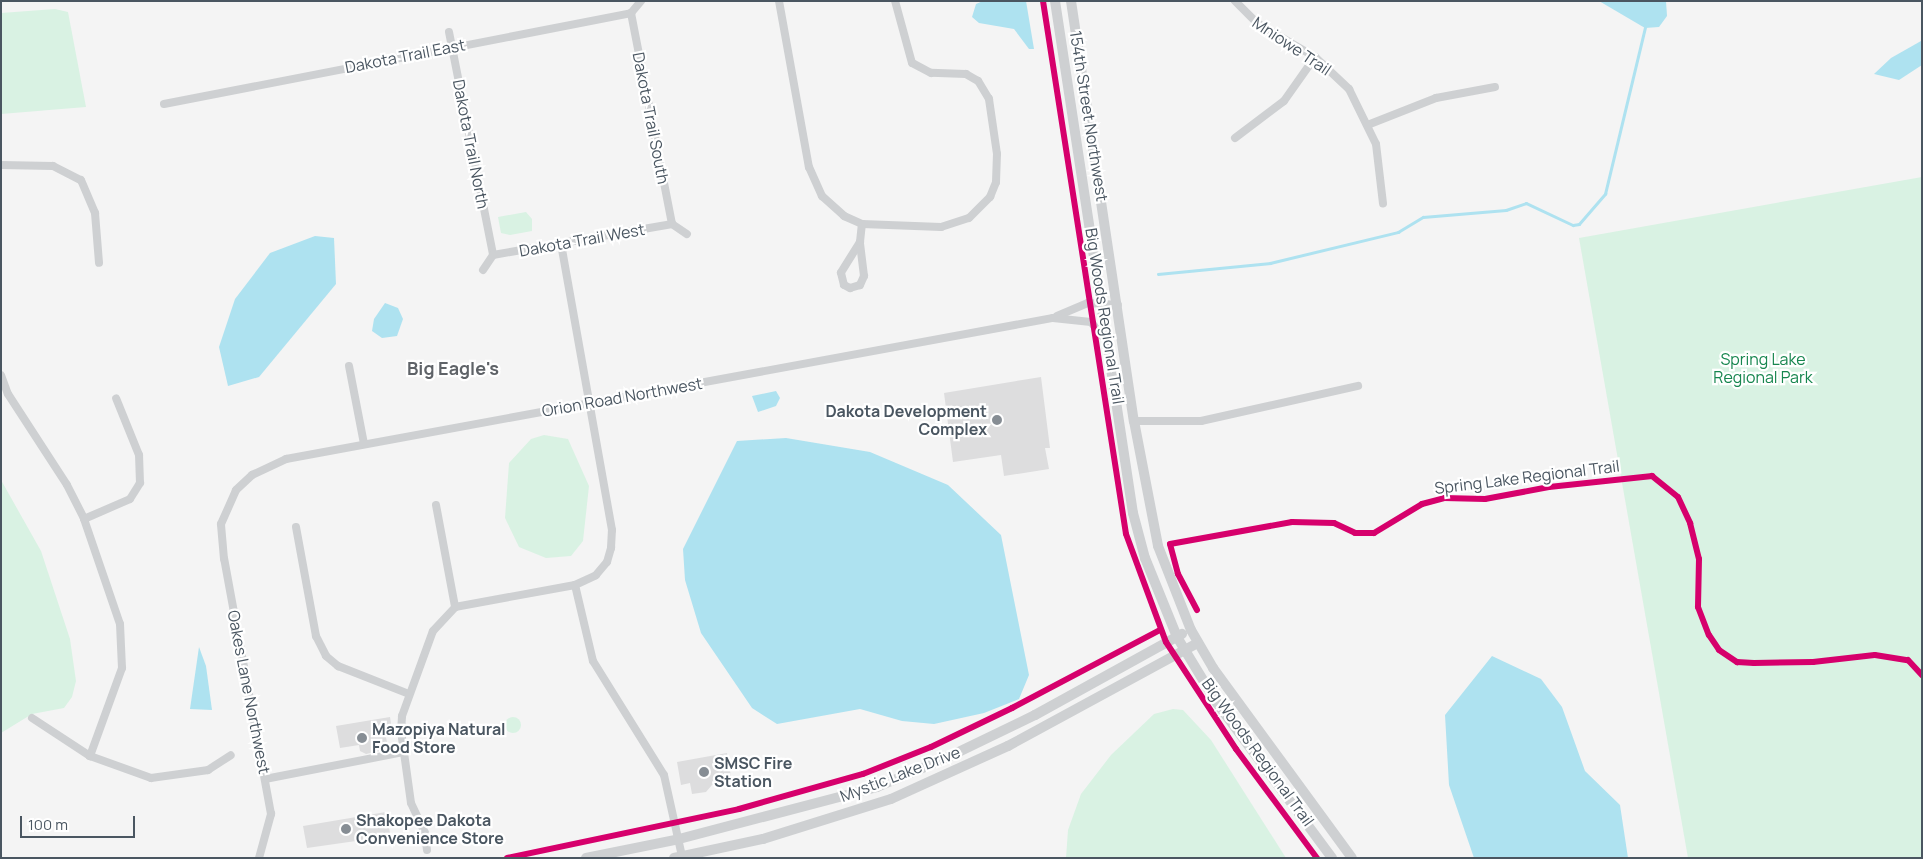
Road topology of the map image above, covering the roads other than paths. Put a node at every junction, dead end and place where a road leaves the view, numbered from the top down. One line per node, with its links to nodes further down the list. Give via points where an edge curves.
1 (640, 1): 7 (street)
2 (779, 1): 18 (street, via 786,57 814,182 832,207)
3 (895, 1): 18 (street, via 912,63 931,73 966,74 985,89 997,154 996,182 982,207 959,222 941,227)
4 (1055, 1): 25 (street, 154th Street Northwest)
5 (1071, 1): 26 (street, 154th Street Northwest)
6 (1235, 1): 10 (street, Mniowe Trail, via 1273,36)
7 (631, 13): 9 (street, Dakota Trail East); 17 (street, Dakota Trail South)
8 (449, 32): 9 (street, Dakota Trail North)
9 (452, 47): 12 (street, Dakota Trail East); 22 (street, Dakota Trail North)
10 (1314, 57): 13 (street, Mniowe Trail, via 1349,89); 14 (street, via 1284,102)
11 (1495, 87): 13 (street, via 1436,98)
12 (164, 104)
13 (1370, 124): 16 (street, Mniowe Trail, via 1382,174)
14 (1235, 138)
15 (1, 165): 23 (street, via 53,166 81,180 95,213)
16 (1383, 204)
17 (672, 224): 19 (street); 21 (street, Dakota Trail West)
18 (862, 224): 20 (street)
19 (687, 234)
20 (860, 242): 20 (street, via 841,273 841,280 850,288 863,281)
21 (561, 243): 22 (street, Dakota Trail West); 33 (street)
22 (493, 255): 24 (street)
23 (99, 263)
24 (483, 270)
25 (1100, 304): 26 (street, Orion Road Northwest); 27 (street, Orion Road Northwest, via 1088,303); 28 (street, 154th Street Northwest)
26 (1118, 305): 34 (street, 154th Street Northwest)
27 (1053, 318): 28 (street, Orion Road Northwest, via 1091,322 1099,328); 33 (street, Orion Road Northwest)
28 (1108, 346): 43 (street, 154th Street Northwest, via 1133,513 1145,558)
29 (349, 366): 35 (street)
30 (1, 375): 37 (street, via 8,394 67,484)
31 (1358, 386): 34 (street, via 1201,421)
32 (116, 398): 37 (street, via 140,455 140,483 130,498)
33 (589, 403): 35 (street, Orion Road Northwest); 40 (street, via 612,530 611,548 607,562 596,575)
34 (1134, 422): 42 (street, 154th Street Northwest, via 1154,533)
35 (364, 444): 38 (street, Orion Road Northwest, via 286,460 252,475 236,490)
36 (436, 504): 41 (street)
37 (84, 519): 50 (street, via 120,624 122,644 117,689)
38 (221, 524): 51 (street, Oakes Lane Northwest, via 224,559)
39 (296, 528): 46 (street, via 316,636 326,656 338,666)
40 (575, 585): 41 (street); 52 (street, via 593,661 658,761)
41 (455, 607): 46 (street, via 433,630)
42 (1191, 630): 43 (street, Mystic Lake Drive); 44 (street, 154th Street Northwest)
43 (1177, 637): 45 (street, 154th Street Northwest); 52 (street, Mystic Lake Drive, via 944,759 814,806)
44 (1198, 643): 45 (street, Mystic Lake Drive); 58 (street, 154th Street Northwest, via 1282,766)
45 (1185, 650): 54 (street, Mystic Lake Drive, via 1008,746 891,799 772,837); 57 (street, 154th Street Northwest, via 1217,703)
46 (409, 694): 48 (street, via 402,716)
47 (32, 718): 50 (street)
48 (404, 752): 51 (street); 53 (street, via 411,803 425,833)
49 (232, 755): 50 (street, via 208,770 151,778)
50 (90, 756)
51 (265, 779): 55 (street, Oakes Lane Northwest, via 271,814)
52 (679, 840): 54 (street); 56 (street, Mystic Lake Drive)
53 (427, 850)
54 (680, 857)
55 (259, 858)
56 (586, 858)
57 (1332, 858)
58 (1352, 858)

